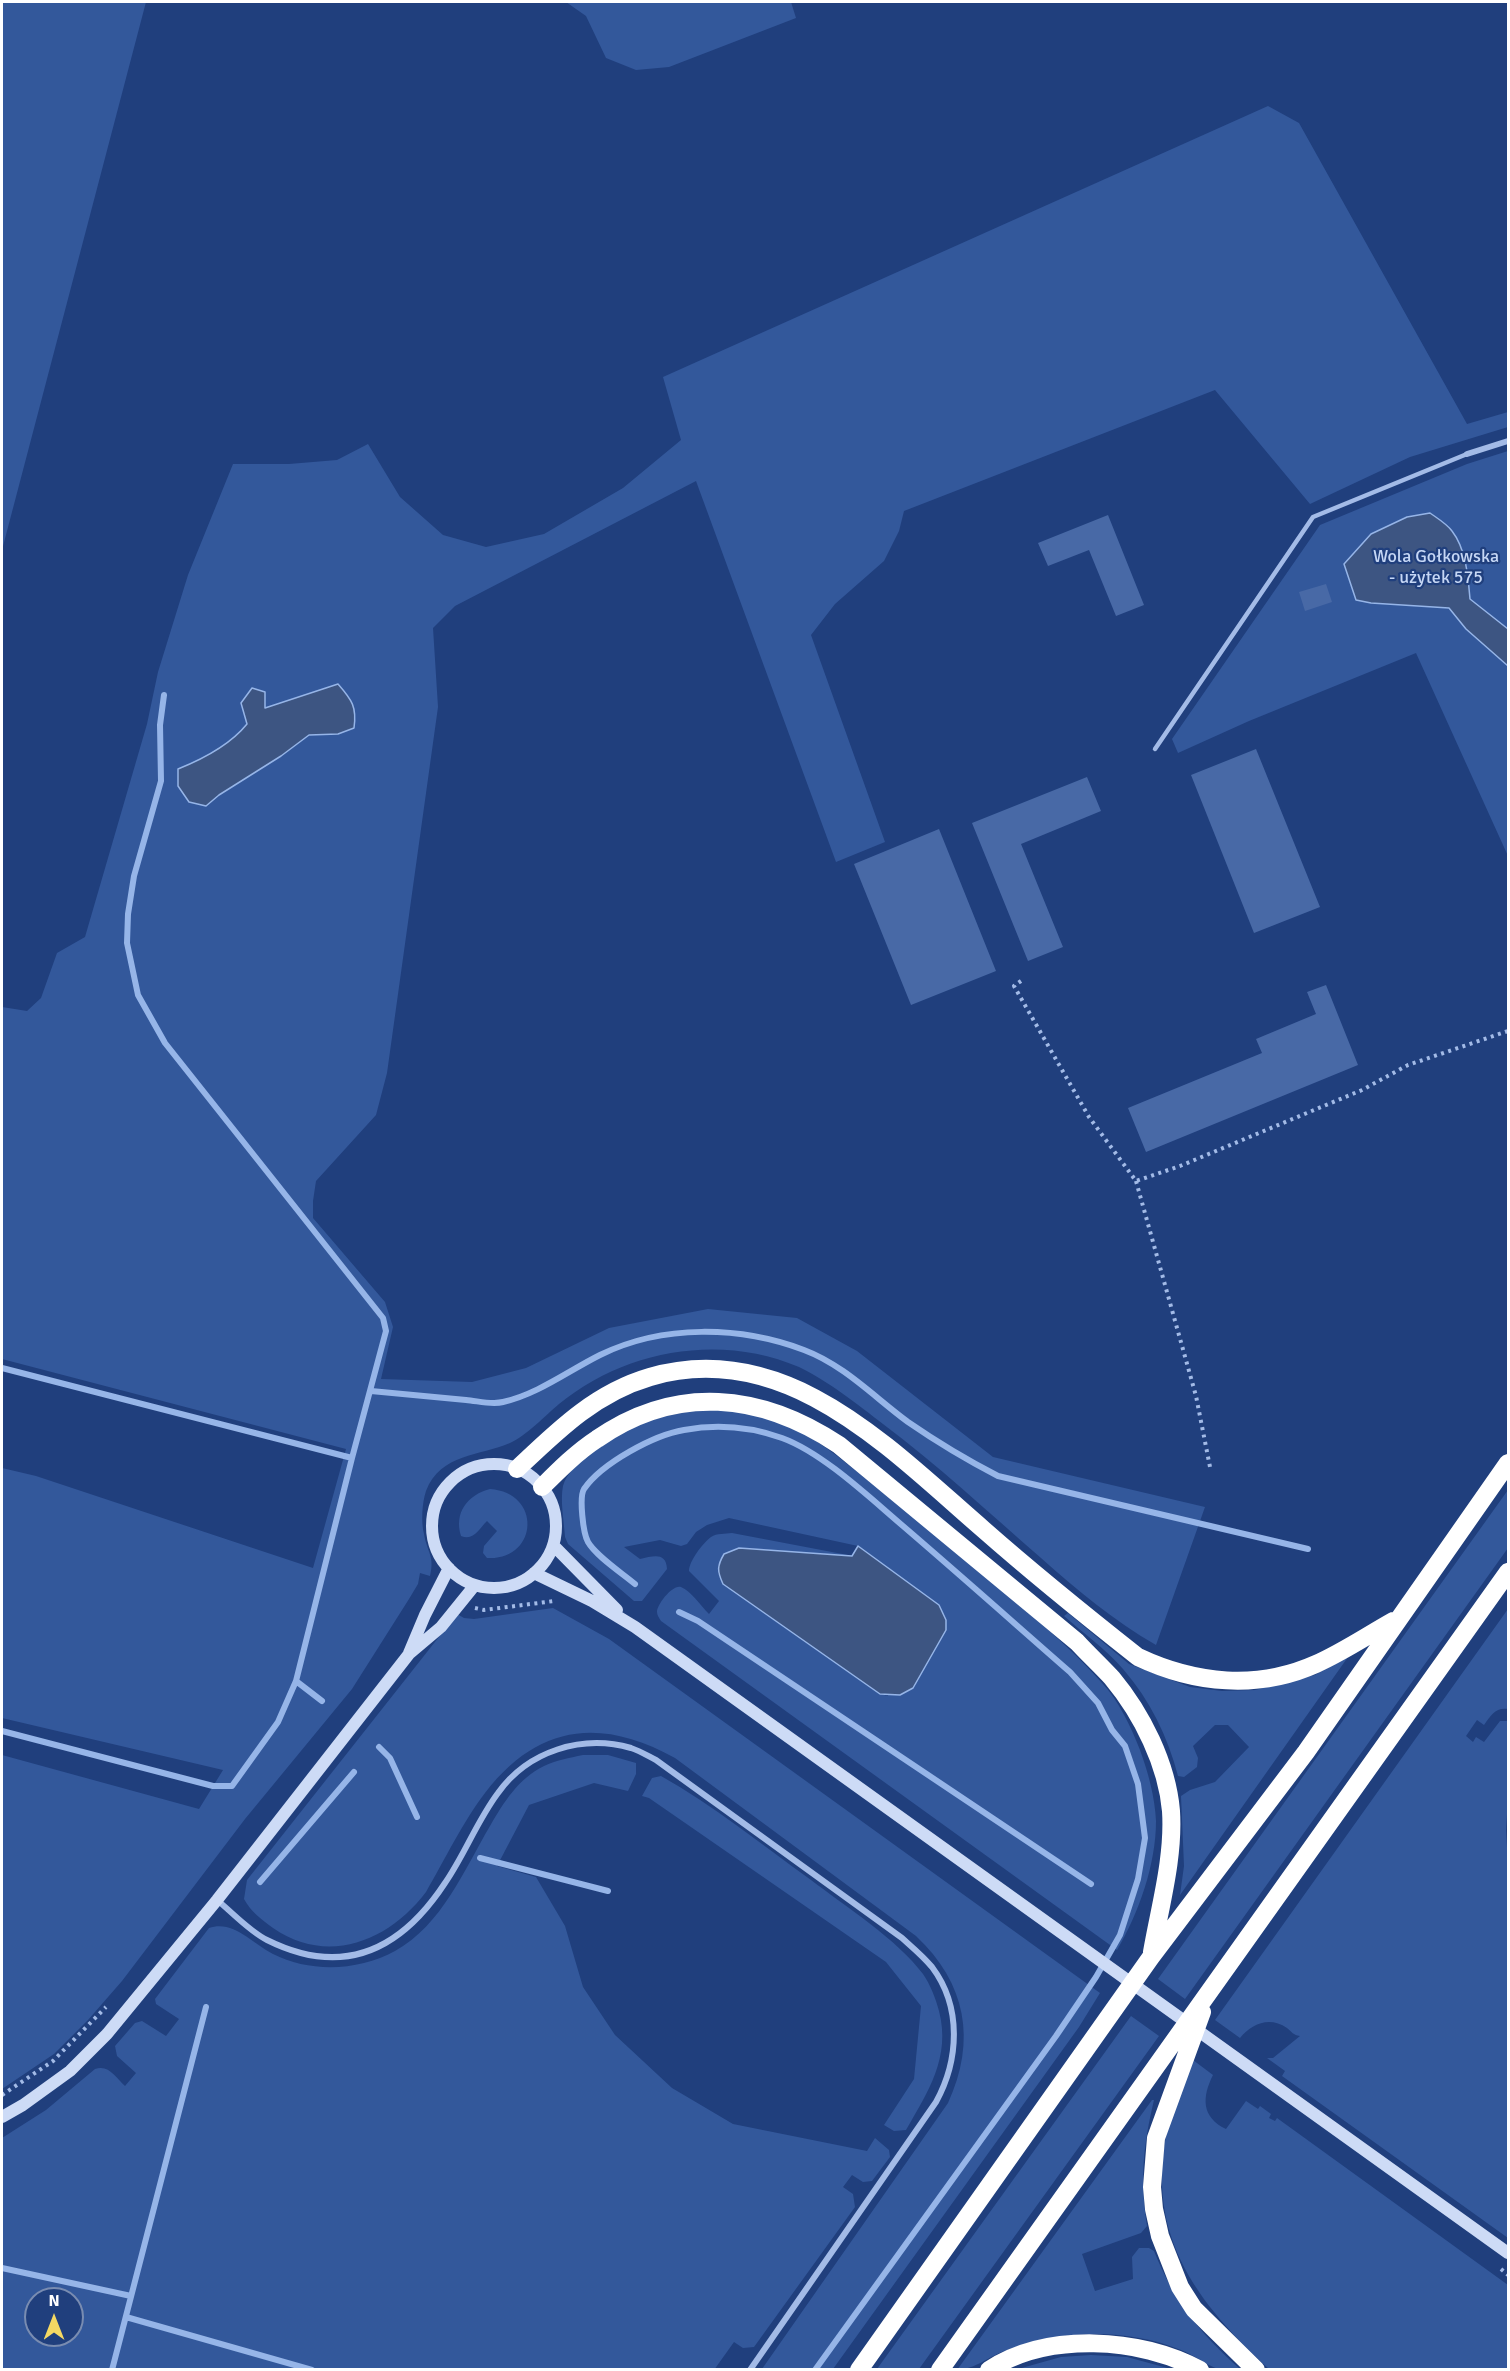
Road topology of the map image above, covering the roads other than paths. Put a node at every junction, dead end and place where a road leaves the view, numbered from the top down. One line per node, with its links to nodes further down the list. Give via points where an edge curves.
1 (1509, 441): 2 (street)
2 (1467, 454): 3 (lane, via 1313,517)
3 (1155, 749)
4 (1509, 1463): 12 (highway)
5 (517, 1469): 6 (street); 8 (street, via 497,1465 476,1467 456,1477 441,1494 433,1515 434,1538); 12 (highway, via 570,1419 621,1388 676,1371 740,1372 785,1384 847,1416 1138,1657 1176,1673 1218,1681 1259,1681 1317,1664)
6 (542, 1487): 7 (street, via 555,1514); 16 (highway, via 606,1433 634,1417 672,1404 748,1404 782,1414 839,1445 1077,1642 1130,1703 1157,1756 1170,1811 1169,1856)
7 (553, 1545): 10 (street); 13 (street)
8 (448, 1568): 11 (street); 14 (street)
9 (1509, 1572): 17 (highway)
10 (534, 1573): 11 (street, via 508,1586); 13 (street)
11 (475, 1585): 14 (street, via 441,1627)
12 (1397, 1619): 16 (highway, via 1306,1752)
13 (635, 1627): 19 (street)
14 (409, 1654): 15 (street)
15 (217, 1900): 18 (street, via 146,1989 70,2071); 20 (street, via 266,1939 285,1947 329,1957 361,1955 396,1939 427,1909 499,1791 524,1767 546,1754 574,1745 610,1744 656,1760 902,1938 932,1968 949,2001 955,2035 947,2082)
16 (1151, 1957): 21 (highway)
17 (1210, 1990): 22 (highway); 25 (highway, via 1156,2138 1154,2209 1180,2287 1194,2309)
18 (2, 2117)
19 (1509, 2253)
20 (750, 2370)
21 (859, 2370)
22 (940, 2370)
23 (988, 2370): 24 (highway, via 1031,2352 1094,2342 1155,2352)
24 (1200, 2370)
25 (1256, 2370)

